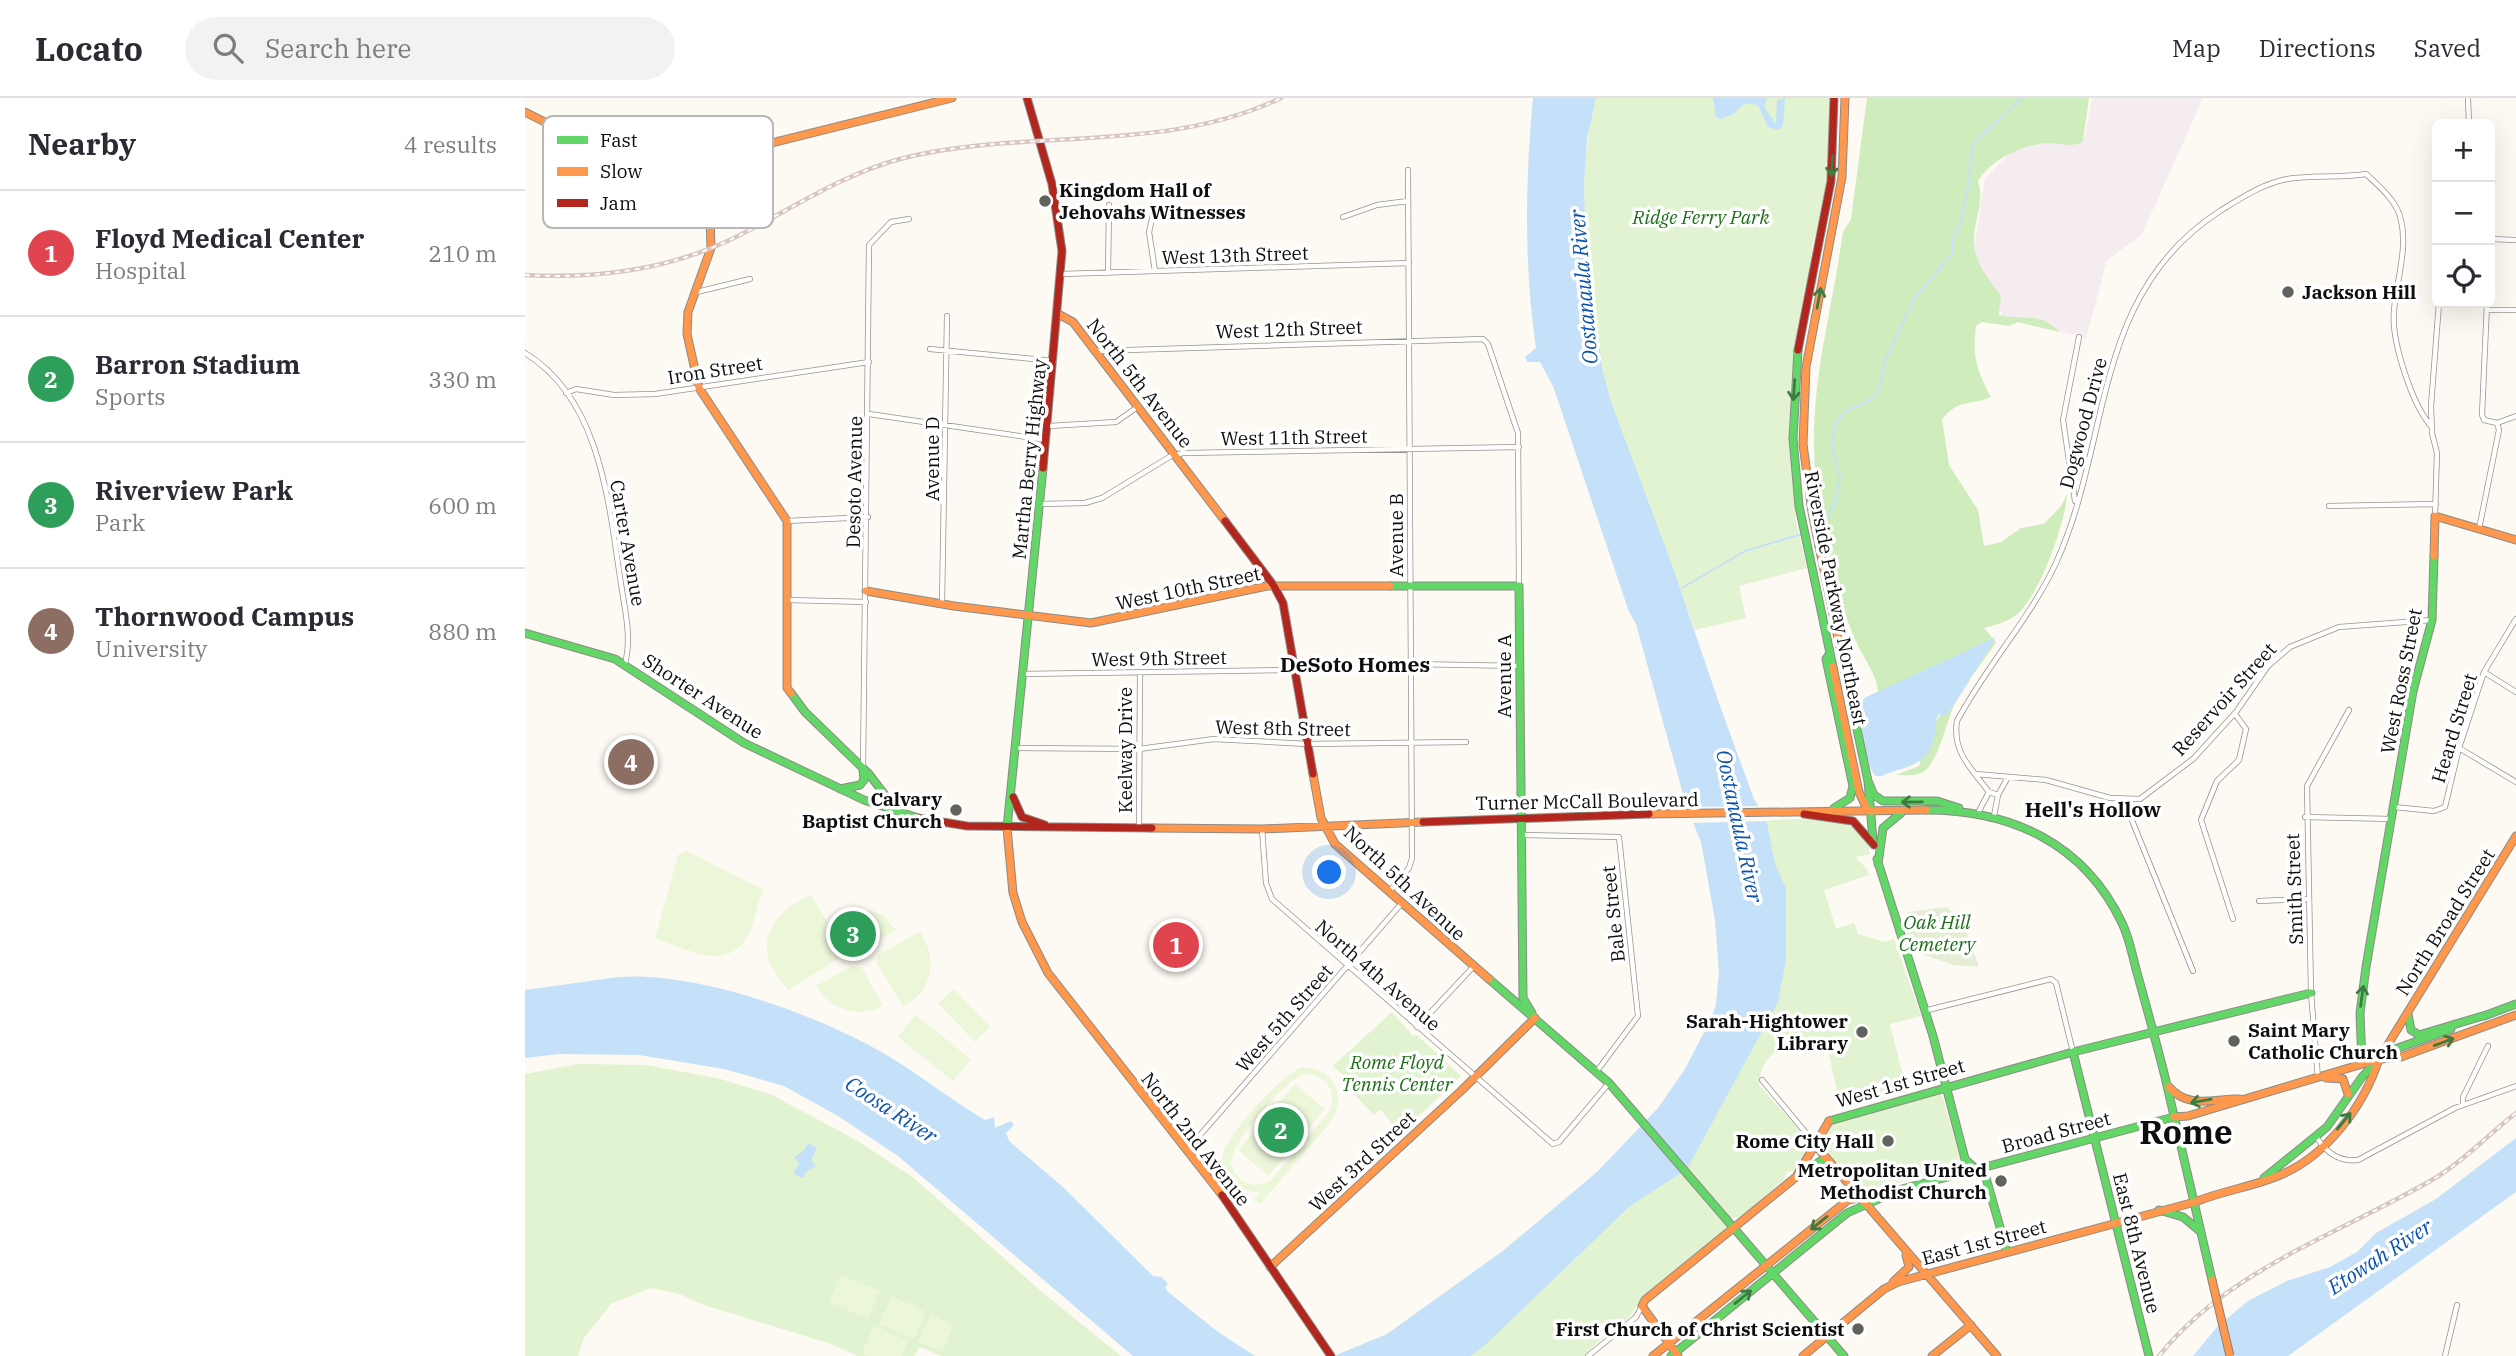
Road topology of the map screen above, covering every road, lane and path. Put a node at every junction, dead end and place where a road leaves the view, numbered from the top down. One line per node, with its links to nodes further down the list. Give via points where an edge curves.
1 (952, 98): 9 (main road)
2 (1027, 98): 22 (main road, Martha Berry Highway, via 1052,175 1061,225)
3 (1834, 98): 72 (main road, Riverside Parkway Northeast, one-way to 72, via 1831,181 1794,390 1793,439 1801,514)
4 (1845, 98): 92 (main road, Riverside Parkway Northeast, one-way to 4, via 1822,564 1803,444 1804,387 1842,177)
5 (2468, 98): 7 (street)
6 (525, 112): 8 (main road)
7 (2469, 119)
8 (543, 122)
9 (773, 143)
10 (1408, 170): 11 (street, Avenue B)
11 (1408, 201): 14 (street, via 1377,205); 19 (street, Avenue B)
12 (1109, 205): 21 (street)
13 (1155, 206): 20 (street, via 1149,232)
14 (1343, 217)
15 (909, 219): 38 (street, Desoto Avenue, via 891,222 869,245)
16 (710, 228): 24 (main road, via 711,248)
17 (2495, 239): 18 (street)
18 (2516, 240)
19 (1409, 263): 20 (street, West 13th Street); 32 (street, Avenue B)
20 (1155, 271): 21 (street, West 13th Street)
21 (1108, 273): 22 (street, West 13th Street)
22 (1062, 274): 28 (main road, Martha Berry Highway)
23 (750, 279): 24 (street)
24 (697, 292): 39 (main road, via 686,327)
25 (2438, 308): 46 (street, West Ross Street)
26 (2488, 310): 27 (street); 44 (street, via 2482,415)
27 (2516, 310)
28 (1060, 314): 35 (main road, North 5th Avenue, via 1073,322); 37 (main road, Martha Berry Highway)
29 (947, 316): 34 (street, Avenue D)
30 (2079, 337): 52 (street, via 2063,420)
31 (1483, 338): 32 (street, West 12th Street); 49 (street, Avenue A, via 1513,416)
32 (1409, 340): 35 (street, West 12th Street); 50 (street, Avenue B)
33 (930, 349): 34 (street)
34 (946, 350): 37 (street); 47 (street, Avenue D)
35 (1096, 351): 41 (main road, North 5th Avenue)
36 (525, 353): 40 (street, Carter Avenue)
37 (1055, 361): 45 (main road, Martha Berry Highway)
38 (869, 362): 39 (street, Iron Street); 42 (street, Desoto Avenue)
39 (699, 388): 40 (street, Iron Street, via 624,396 576,389); 58 (main road)
40 (566, 393): 73 (street, Carter Avenue, via 582,420 606,487 625,608 629,649)
41 (1139, 406): 45 (street, via 1117,422); 51 (main road, North 5th Avenue)
42 (869, 414): 47 (street); 57 (street, Desoto Avenue)
43 (2516, 416): 44 (street)
44 (2497, 423): 59 (street)
45 (1049, 426): 48 (main road, Martha Berry Highway)
46 (2431, 426): 52 (street, Dogwood Drive, via 2419,409 2395,331 2402,221 2386,192 2366,174 2286,179 2252,191 2198,226 2138,298 2122,332); 54 (street, West Ross Street, via 2437,453)
47 (946, 427): 48 (street); 67 (street, Avenue D)
48 (1047, 440): 53 (main road, Martha Berry Highway)
49 (1519, 447): 50 (street, West 11th Street); 62 (street, Avenue A)
50 (1410, 449): 51 (street, West 11th Street); 63 (street, Avenue B)
51 (1176, 454): 53 (street, West 11th Street, via 1102,498); 61 (main road, North 5th Avenue)
52 (2076, 503): 90 (street, Dogwood Drive, via 2055,563 1957,721 1958,748)
53 (1040, 504): 68 (main road, Martha Berry Highway)
54 (2436, 504): 55 (street); 56 (street, West Ross Street)
55 (2329, 506)
56 (2435, 516): 59 (main road); 70 (main road, West Ross Street)
57 (867, 517): 58 (street); 64 (street, Desoto Avenue)
58 (787, 521): 65 (main road)
59 (2479, 529): 60 (main road)
60 (2516, 540)
61 (1275, 586): 63 (main road, West 10th Street); 68 (main road, West 10th Street, via 1097,622); 76 (main road, North 5th Avenue, via 1283,603)
62 (1519, 586): 63 (main road, West 10th Street); 75 (main road, Avenue A)
63 (1410, 587): 74 (street, Avenue B)
64 (866, 591): 66 (street, Desoto Avenue); 67 (main road, West 10th Street)
65 (788, 600): 66 (street); 89 (main road, via 787,688)
66 (866, 602): 89 (street, Desoto Avenue)
67 (942, 603): 68 (main road, West 10th Street)
68 (1029, 615): 79 (main road, Martha Berry Highway)
69 (2516, 619): 78 (street, Heard Street)
70 (2433, 620): 82 (street, Reservoir Street, via 2339,627 2312,636 2268,666); 99 (main road, West Ross Street, via 2413,691)
71 (525, 634): 73 (main road, Shorter Avenue, via 588,649)
72 (1830, 653): 100 (main road, via 1826,659 1853,786 1850,798); 102 (main road, Riverside Parkway Northeast, via 1859,792)
73 (625, 664): 95 (main road, Shorter Avenue, via 730,735)
74 (1411, 664): 75 (street); 84 (street, Avenue B)
75 (1520, 666): 109 (main road, Avenue A)
76 (1295, 670): 77 (street, West 9th Street); 85 (main road, North 5th Avenue)
77 (1140, 672): 79 (street, West 9th Street); 88 (street, Keelway Drive)
78 (2484, 672): 80 (street); 87 (street, Heard Street)
79 (1023, 674): 86 (main road, Martha Berry Highway)
80 (2516, 692)
81 (2349, 710): 108 (street, Smith Street, via 2310,776)
82 (2235, 714): 98 (street, Reservoir Street, via 2171,776 2145,796); 125 (street, via 2246,729 2240,756 2217,781 2201,824)
83 (1466, 742): 84 (street, West 8th Street)
84 (1412, 743): 85 (street, West 8th Street); 111 (street, Avenue B)
85 (1307, 744): 88 (street, West 8th Street, via 1214,739); 112 (main road, North 5th Avenue)
86 (1015, 748): 88 (street, West 8th Street); 94 (main road, Martha Berry Highway)
87 (2459, 748): 93 (street); 99 (street, Heard Street, via 2443,809)
88 (1139, 749): 115 (street, Keelway Drive)
89 (863, 768): 95 (main road, via 865,780 860,785); 106 (main road)
90 (1976, 775): 91 (street); 96 (street, Dogwood Drive)
91 (2009, 777): 97 (street); 98 (street, via 2046,780)
92 (1868, 781): 101 (main road, one-way to 92, via 1937,801 1883,801 1874,795); 102 (main road, Riverside Parkway Northeast)
93 (2516, 782)
94 (1012, 787): 113 (main road, Martha Berry Highway); 114 (main road, via 1020,815)
95 (840, 789): 106 (main road, Shorter Avenue)
96 (1989, 792): 97 (street); 103 (street)
97 (1998, 795): 107 (street)
98 (2127, 801): 128 (street)
99 (2394, 807): 110 (main road, West Ross Street)
100 (1828, 810): 102 (main road, Turner McCall Boulevard); 104 (main road, Turner McCall Boulevard)
101 (1966, 810): 103 (main road, Turner McCall Boulevard); 105 (main road, Turner McCall Boulevard)
102 (1868, 811): 105 (main road, Turner McCall Boulevard); 119 (main road, Riverside Parkway Northeast)
103 (1979, 811): 107 (main road, Turner McCall Boulevard)
104 (1792, 812): 109 (main road, Turner McCall Boulevard); 119 (main road, via 1856,820)
105 (1905, 812): 120 (main road, via 1881,828)
106 (898, 813): 113 (main road, Turner McCall Boulevard)
107 (1994, 816): 137 (main road, Turner McCall Boulevard, via 2059,847 2081,864 2102,890 2132,947)
108 (2305, 817): 110 (street); 122 (street, Smith Street)
109 (1520, 818): 111 (main road, Turner McCall Boulevard); 117 (main road, Avenue A)
110 (2392, 819): 141 (main road, West Ross Street, one-way to 110, via 2362,997)
111 (1412, 823): 112 (main road, Turner McCall Boulevard); 121 (street, Avenue B, via 1410,866)
112 (1326, 827): 116 (main road, Turner McCall Boulevard); 121 (main road, North 5th Avenue, via 1335,844)
113 (1007, 828): 114 (main road, Turner McCall Boulevard); 158 (main road, North 2nd Avenue, via 1014,898 1052,984)
114 (1052, 828): 115 (main road, Turner McCall Boulevard)
115 (1139, 828): 116 (main road, Turner McCall Boulevard)
116 (1262, 829): 127 (street, North 4th Avenue, via 1266,883 1272,899)
117 (1521, 835): 135 (main road, Avenue A, via 1523,998); 142 (street, Bale Street, via 1619,837 1638,1016)
118 (2516, 836): 132 (main road, North Broad Street)
119 (1874, 845): 120 (main road, Riverside Parkway Northeast)
120 (1878, 864): 131 (main road, Riverside Parkway Northeast)
121 (1389, 892): 124 (main road, North 5th Avenue)
122 (2308, 899): 123 (street); 129 (street, Smith Street)
123 (2259, 901)
124 (1402, 903): 126 (main road, North 5th Avenue); 127 (street, West 5th Street)
125 (2234, 919)
126 (1474, 966): 135 (main road, North 5th Avenue); 136 (street)
127 (1348, 967): 136 (street, North 4th Avenue); 158 (street, West 5th Street)
128 (2193, 971)
129 (2311, 993): 137 (main road, West 1st Street); 144 (street, Smith Street)
130 (2516, 1004): 133 (main road)
131 (1924, 1011): 139 (street, via 2054,980); 148 (main road, Riverside Parkway Northeast)
132 (2409, 1011): 133 (main road, via 2411,1030 2419,1035); 140 (main road, North Broad Street)
133 (2486, 1015): 140 (main road)
134 (2516, 1015): 140 (main road, one-way to 134, via 2402,1057)
135 (1535, 1018): 142 (main road, North 5th Avenue); 143 (main road, West 3rd Street)
136 (1417, 1027): 143 (street, North 4th Avenue)
137 (2154, 1031): 139 (main road, West 1st Street); 146 (main road, Turner McCall Boulevard)
138 (2488, 1046): 152 (street)
139 (2073, 1052): 148 (main road, West 1st Street); 155 (main road, East 8th Avenue)
140 (2379, 1059): 141 (main road, Broad Street); 150 (main road); 157 (main road, one-way to 140, via 2362,1097)
141 (2362, 1064): 144 (main road, Broad Street)
142 (1597, 1071): 147 (main road, North 5th Avenue)
143 (1475, 1077): 147 (street, North 4th Avenue, via 1555,1144); 174 (main road, West 3rd Street)
144 (2318, 1079): 150 (main road, via 2343,1079); 151 (main road, Broad Street)
145 (1762, 1080): 156 (street)
146 (2166, 1082): 151 (main road, one-way to 146, via 2189,1103 2175,1096); 153 (main road, Turner McCall Boulevard)
147 (1609, 1083): 169 (main road, North 5th Avenue)
148 (1946, 1086): 156 (main road, West 1st Street, via 1837,1115 1828,1122); 160 (main road, Riverside Parkway Northeast, via 1965,1159)
149 (2516, 1086): 152 (street)
150 (2348, 1097): 154 (main road)
151 (2244, 1099): 153 (main road, Broad Street)
152 (2463, 1105): 157 (street, via 2358,1160 2338,1157)
153 (2173, 1117): 155 (main road, Broad Street); 165 (main road, Turner McCall Boulevard)
154 (2316, 1137): 157 (street); 162 (main road)
155 (2094, 1138): 160 (main road, Broad Street); 168 (main road, East 8th Avenue)
156 (1816, 1146): 159 (main road); 161 (main road, West 1st Street)
157 (2323, 1147): 162 (main road, via 2302,1164)
158 (1187, 1150): 174 (main road, North 2nd Avenue)
159 (1829, 1162): 161 (main road, via 1822,1160); 164 (main road)
160 (1977, 1170): 163 (main road, Broad Street); 172 (main road, Riverside Parkway Northeast, via 1986,1178)
161 (1796, 1177): 169 (main road, West 1st Street)
162 (2261, 1181): 165 (main road, East 1st Street)
163 (1902, 1189): 164 (main road, Broad Street); 166 (main road, Broad Street)
164 (1860, 1197): 166 (main road); 173 (main road, Broad Street, one-way to 173, via 1848,1200)
165 (2195, 1202): 167 (main road, East 1st Street); 170 (main road, Turner McCall Boulevard)
166 (1866, 1205): 171 (main road); 175 (main road, Broad Street, via 1847,1213)
167 (2159, 1210): 168 (main road, East 1st Street); 170 (main road, via 2183,1217)
168 (2116, 1222): 172 (main road, East 1st Street); 191 (main road, East 8th Avenue)
169 (1734, 1228): 173 (main road, North 5th Avenue); 179 (main road, West 1st Street)
170 (2202, 1233): 192 (main road, Turner McCall Boulevard, bridge)
171 (1898, 1241): 176 (main road); 177 (main road, via 1909,1264)
172 (2007, 1252): 176 (main road, East 1st Street)
173 (1766, 1266): 175 (main road, North 5th Avenue); 182 (main road, Broad Street)
174 (1270, 1267): 184 (main road, North 2nd Avenue)
175 (1772, 1273): 181 (main road, North 5th Avenue); 183 (main road, Broad Street, one-way to 175)
176 (1926, 1275): 177 (main road, East 1st Street); 180 (main road)
177 (1891, 1285): 181 (main road, East 1st Street)
178 (2457, 1305): 193 (street)
179 (1641, 1306): 182 (main road); 185 (street, West 1st Street, via 1636,1317)
180 (1971, 1325): 189 (main road); 190 (main road)
181 (1826, 1336): 187 (main road, East 1st Street); 188 (main road, North 5th Avenue)
182 (1669, 1343): 183 (main road); 186 (main road, Broad Street)
183 (1675, 1355)
184 (1331, 1356)
185 (1588, 1356)
186 (1653, 1356)
187 (1803, 1356)
188 (1843, 1356)
189 (1932, 1356)
190 (1997, 1356)
191 (2149, 1356)
192 (2230, 1356)
193 (2445, 1356)

